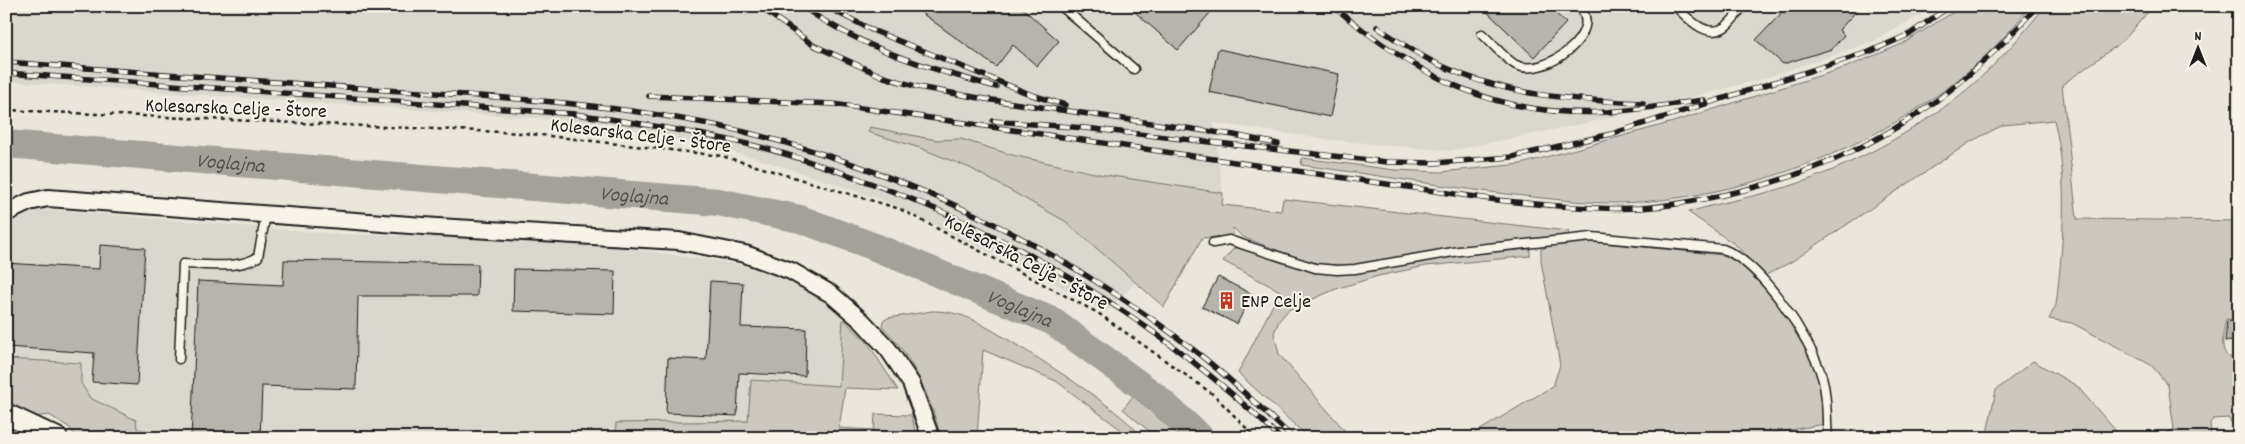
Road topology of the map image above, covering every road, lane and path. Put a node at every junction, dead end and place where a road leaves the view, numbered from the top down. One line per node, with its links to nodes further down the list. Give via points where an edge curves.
1 (1061, 6): 6 (lane)
2 (1578, 6): 5 (lane, via 1585,22 1581,38 1556,61 1535,68 1517,66)
3 (1675, 6): 4 (lane, via 1700,28 1713,31 1725,28)
4 (1743, 6)
5 (1482, 34)
6 (1134, 69)
7 (6, 110): 15 (path, Kolesarska Celje - Štore, via 524,133 722,156 900,209 1081,304 1214,394)
8 (6, 213): 9 (street, via 29,202 48,198)
9 (266, 214): 11 (lane, via 260,251 252,261 183,264); 14 (street, via 679,241 745,254 791,272 831,294 862,321 888,349 911,383)
10 (1213, 244): 16 (lane, via 1229,240 1315,268 1337,270 1450,252 1592,237 1723,249 1736,254 1797,323 1822,378)
11 (179, 359)
12 (6, 414): 13 (street)
13 (57, 438)
14 (931, 438)
15 (1256, 438)
16 (1828, 438)

